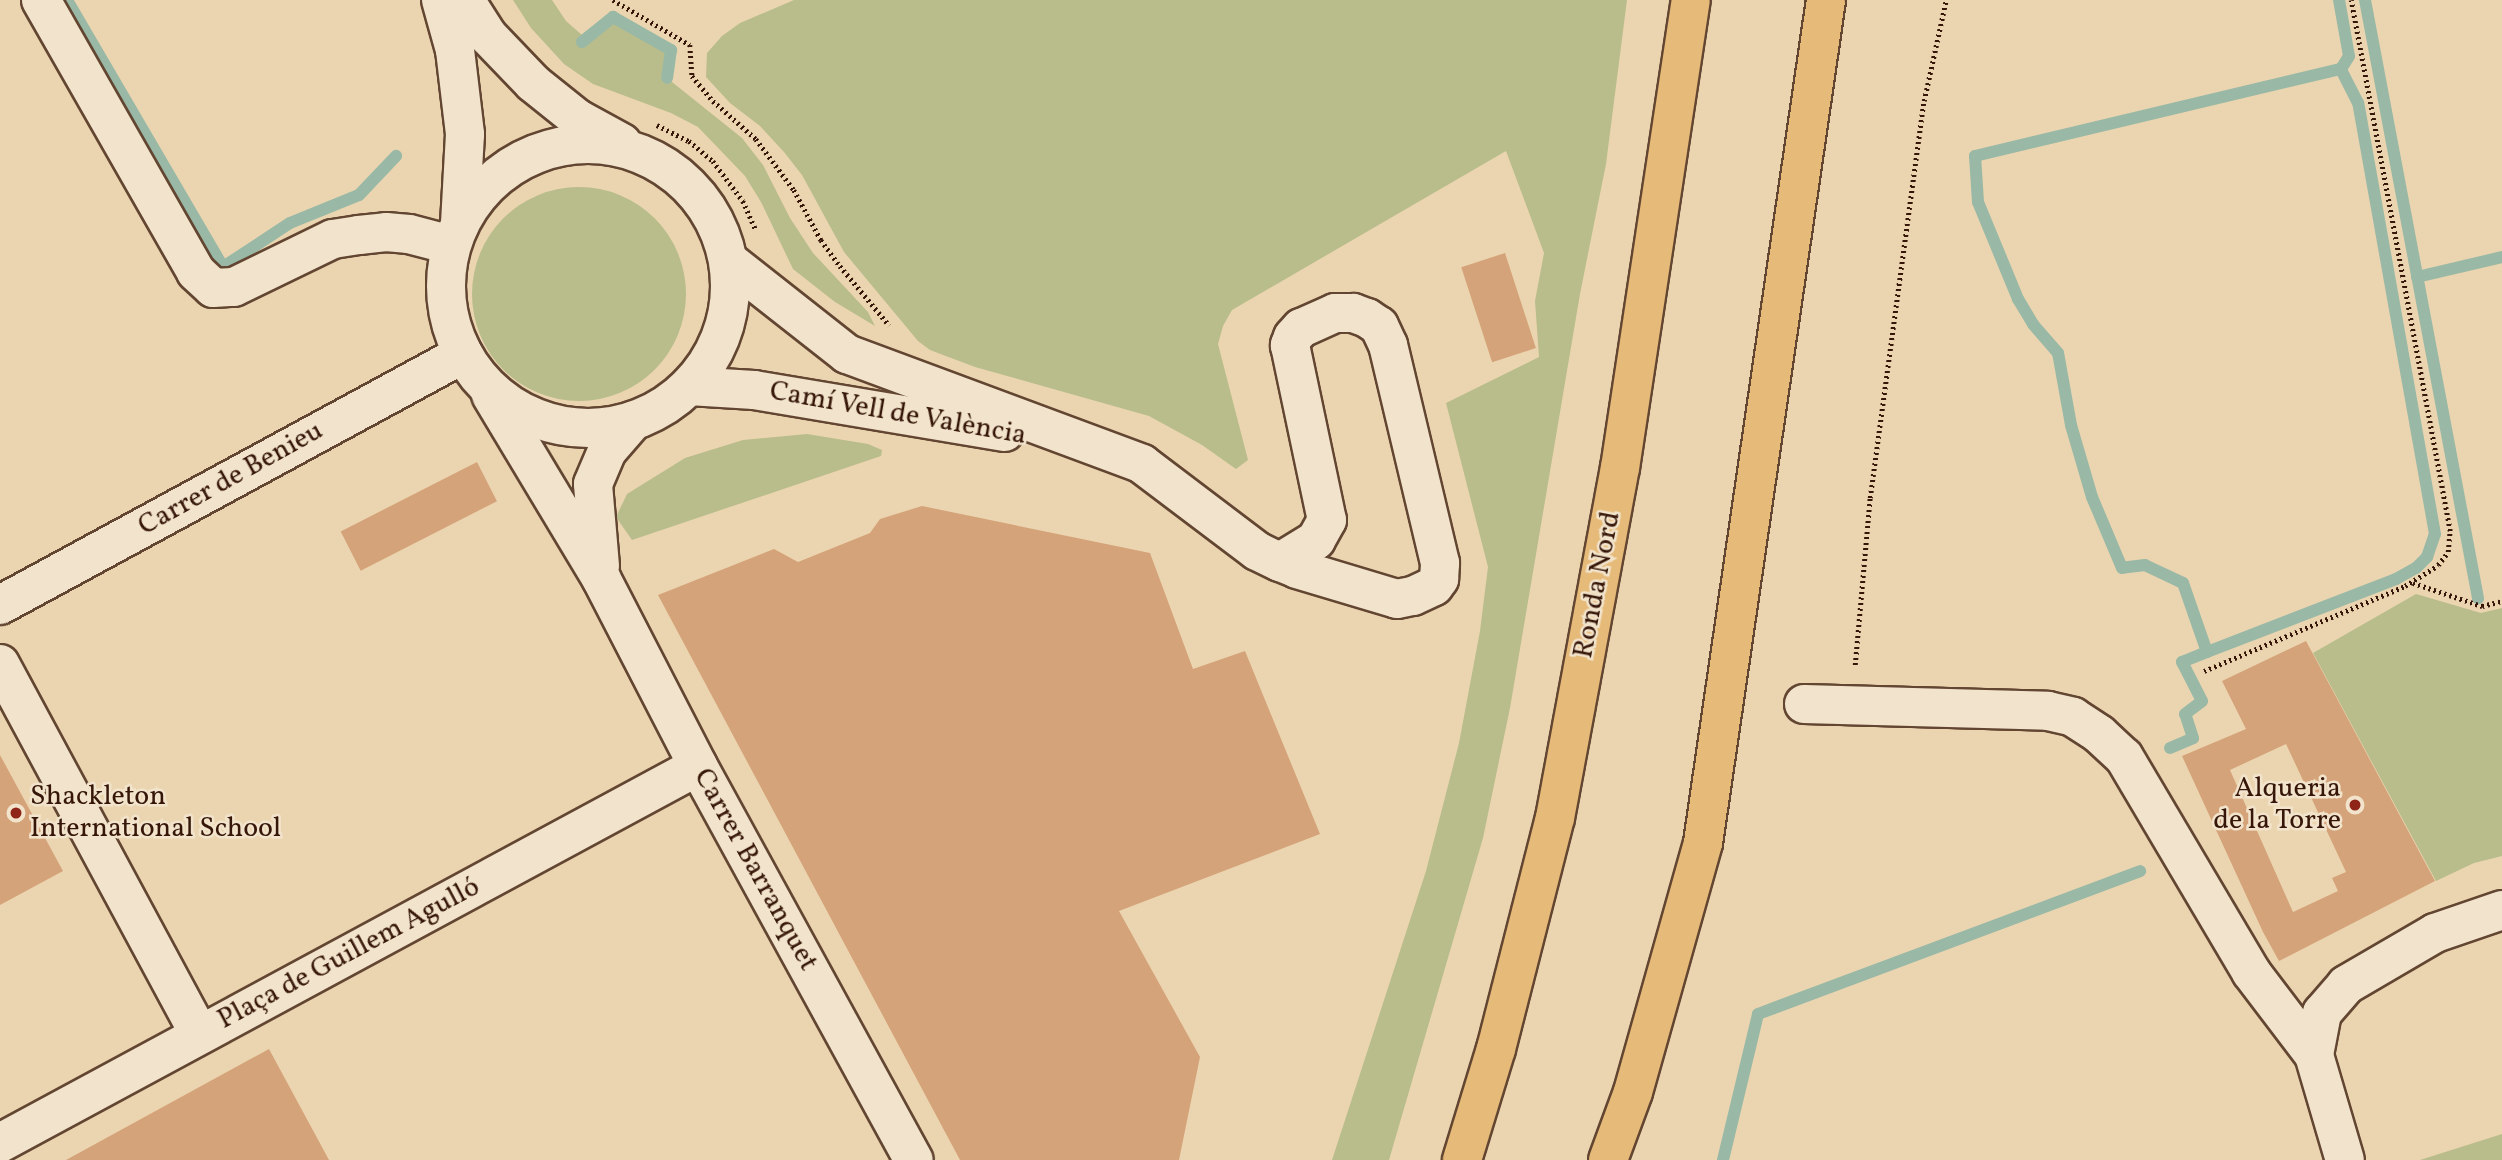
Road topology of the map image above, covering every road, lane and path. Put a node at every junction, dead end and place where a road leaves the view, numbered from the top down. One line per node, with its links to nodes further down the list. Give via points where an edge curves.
1 (41, 0): 10 (street, via 197,272 213,288 234,287 333,239 386,232)
2 (441, 0): 10 (street, Carrer Barranquet, via 455,50 465,134)
3 (465, 0): 9 (street, via 488,36 533,83 578,118)
4 (613, 0): 13 (path, via 690,45 692,76 756,139 794,190 840,267)
5 (1691, 0): 33 (highway, Ronda Nord, via 1620,468 1555,818 1496,1049)
6 (1826, 0): 34 (highway, via 1703,843 1633,1092)
7 (1946, 0): 26 (path, via 1924,101 1870,498)
8 (2351, 0): 20 (path, via 2450,531 2448,552)
9 (647, 138): 10 (street, via 556,146 517,162 484,188); 11 (path, via 689,141 713,161 743,201); 12 (street, via 713,215)
10 (456, 234): 14 (street, Carrer Barranquet, via 446,294 449,319)
11 (758, 237)
12 (730, 262): 15 (street, via 730,307 716,350); 17 (street, Camí Vell de València, via 847,354)
13 (891, 327)
14 (473, 369): 16 (street, via 513,407 551,424 592,428); 19 (street, Carrer Barranquet); 22 (street, Carrer de Benieu)
15 (689, 387): 16 (street, via 663,407); 17 (street, Camí Vell de València, via 754,390)
16 (633, 421): 19 (street, via 607,451 593,484)
17 (1106, 448): 18 (street, Camí Vell de València, via 1142,464 1257,551)
18 (1280, 562): 18 (street, Camí Vell de València, via 1397,598 1413,596 1440,579 1388,345 1379,326 1353,313 1315,320 1301,328 1290,345 1328,520 1316,540)
19 (601, 578): 27 (street, Carrer Barranquet)
20 (2412, 583): 21 (path, via 2482,606); 24 (path)
21 (2502, 601)
22 (0, 605)
23 (0, 664): 29 (street)
24 (2204, 671)
25 (1804, 704): 26 (street)
26 (1852, 704): 30 (street, via 2048,711 2073,717 2099,734 2124,757 2251,972)
27 (698, 766): 29 (street, Plaça de Guillem Agulló); 32 (street, Carrer Barranquet)
28 (2502, 910): 30 (street, via 2435,933 2346,985 2322,1013)
29 (199, 1034): 31 (street, Plaça de Guillem Agulló)
30 (2314, 1055): 35 (street)
31 (0, 1143)
32 (914, 1160)
33 (1462, 1160)
34 (1608, 1160)
35 (2346, 1160)

